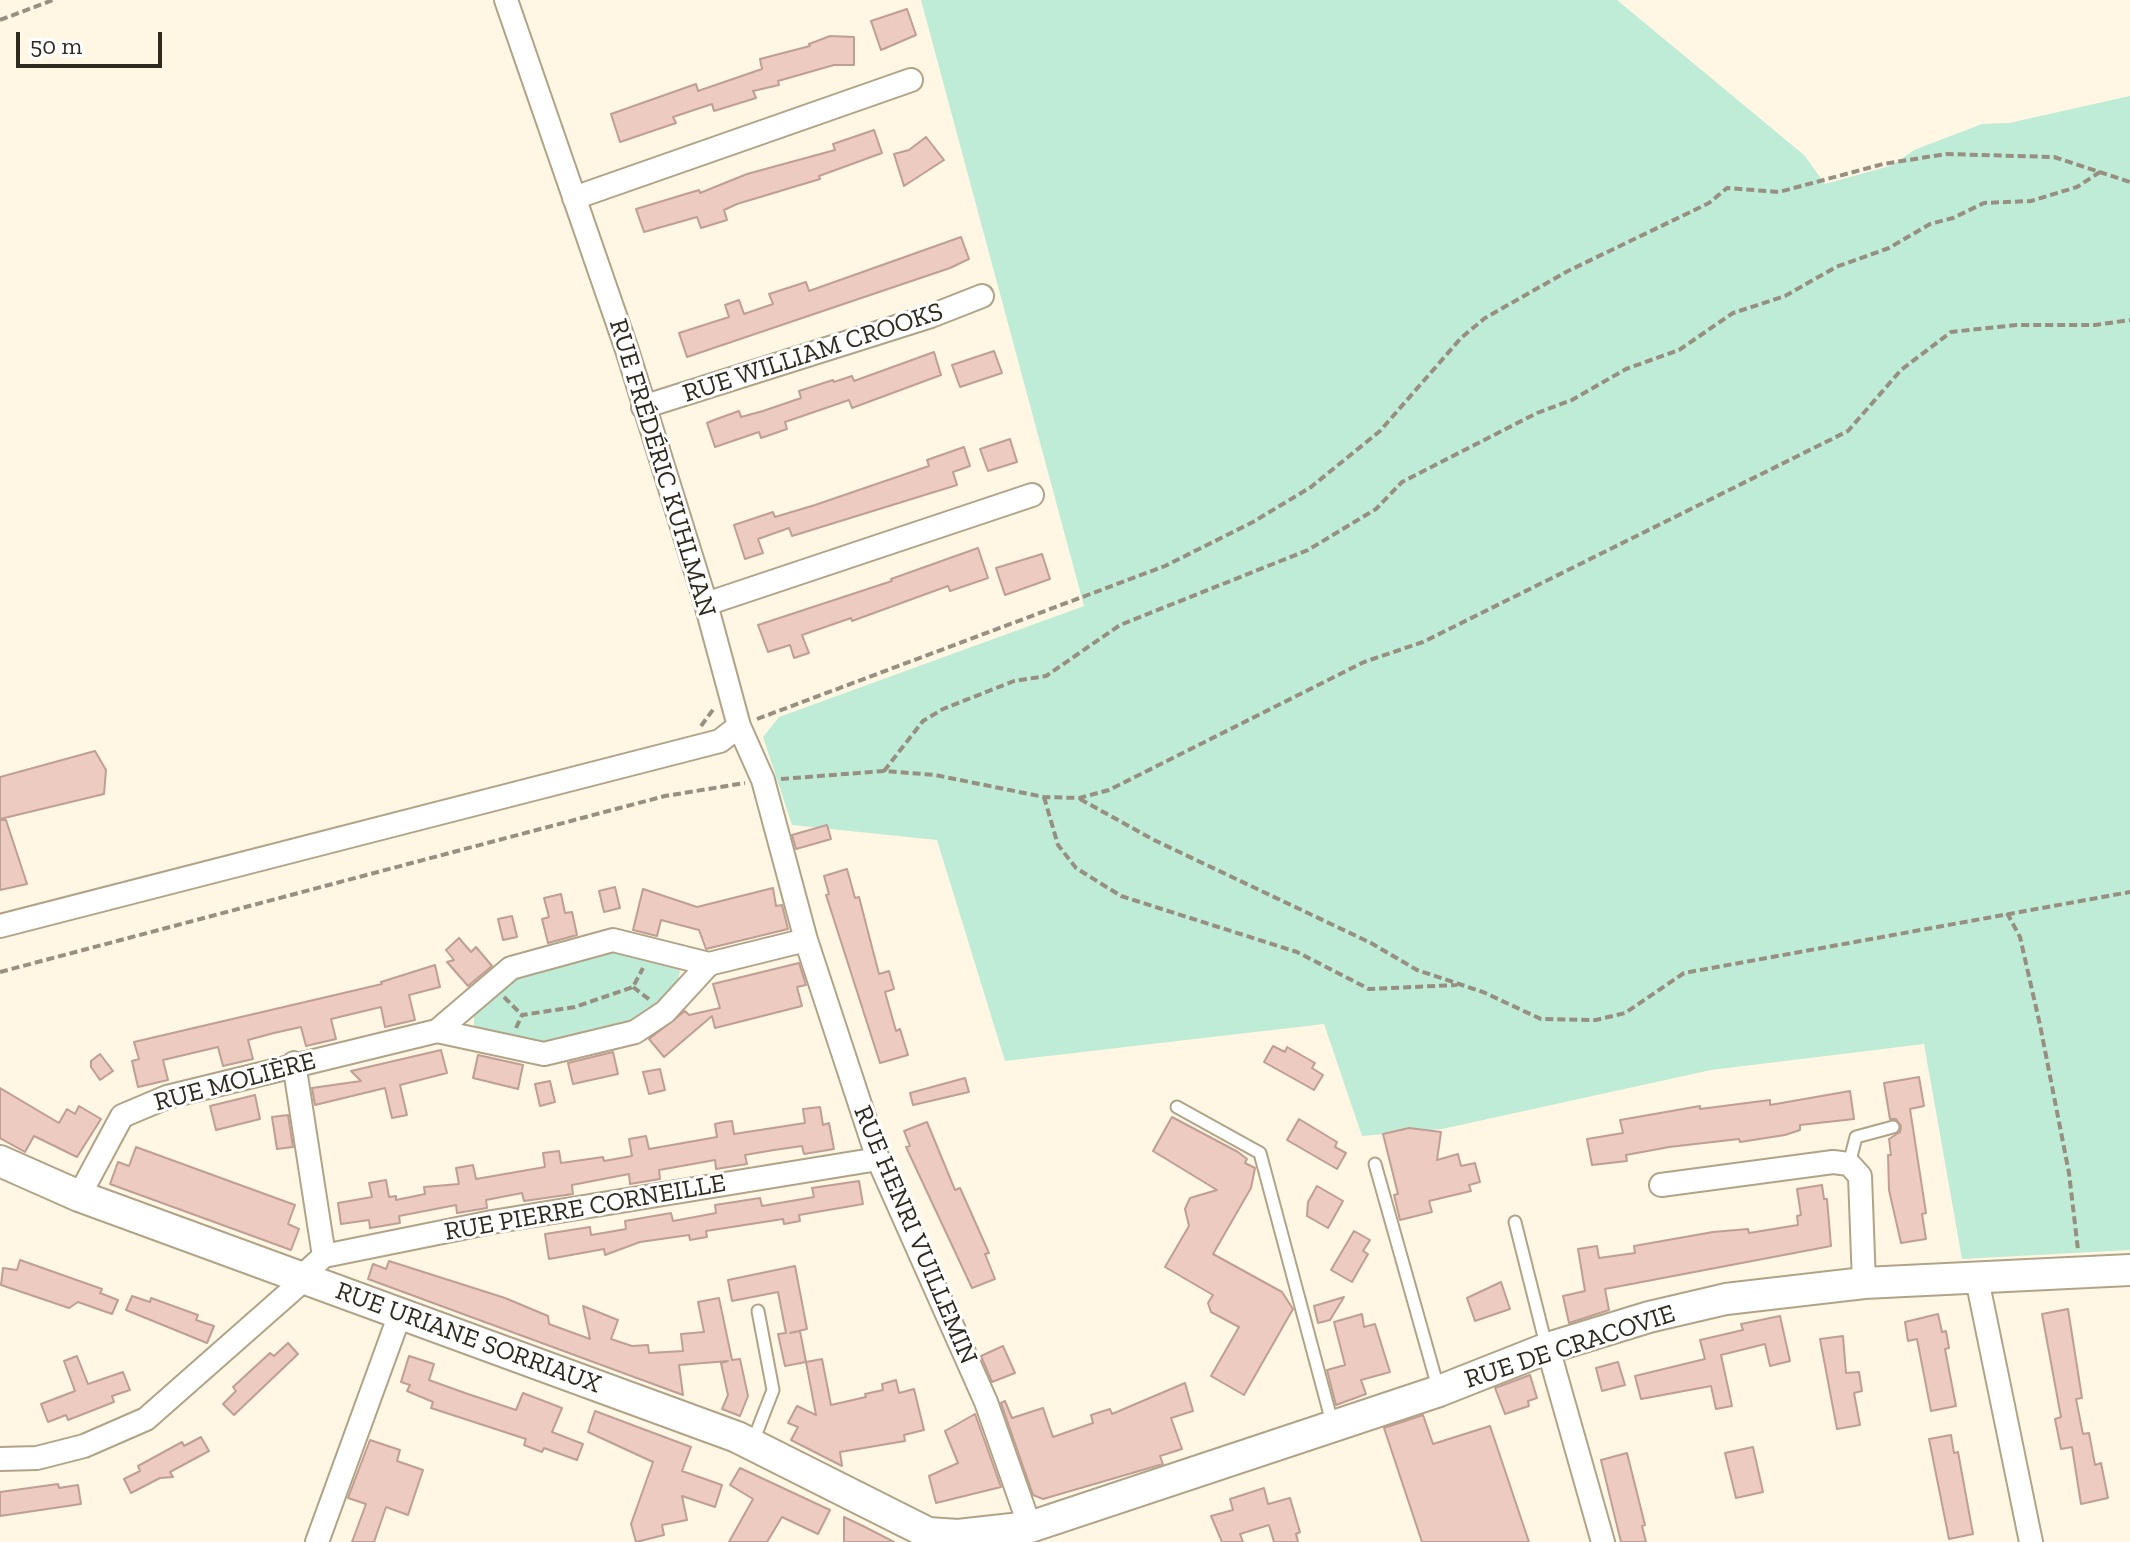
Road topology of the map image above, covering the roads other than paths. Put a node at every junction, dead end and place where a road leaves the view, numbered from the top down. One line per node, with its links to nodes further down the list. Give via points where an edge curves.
1 (506, 0): 3 (street, RUE FRÉDÉRIC KUHLMAN)
2 (911, 80): 3 (street)
3 (574, 198): 5 (street, RUE FRÉDÉRIC KUHLMAN)
4 (982, 296): 5 (street, RUE WILLIAM CROOKS)
5 (643, 407): 7 (street, RUE FRÉDÉRIC KUHLMAN)
6 (1032, 495): 7 (street)
7 (706, 604): 8 (street, RUE FRÉDÉRIC KUHLMAN)
8 (739, 726): 9 (street, via 720,741); 10 (street, RUE FRÉDÉRIC KUHLMAN, via 774,814)
9 (0, 926)
10 (806, 940): 11 (street, RUE MOLIÈRE); 16 (street, RUE HENRI VUILLEMIN)
11 (709, 964): 12 (street, RUE MOLIÈRE, via 613,940 511,968); 12 (street, RUE MOLIÈRE, via 665,1012 635,1032 544,1054)
12 (437, 1031): 13 (street, RUE MOLIÈRE)
13 (294, 1063): 21 (street, RUE MOLIÈRE, via 167,1097 122,1116); 23 (street)
14 (1177, 1107): 31 (lane, via 1260,1153)
15 (1893, 1127): 19 (lane, via 1856,1137)
16 (878, 1159): 23 (street, RUE PIERRE CORNEILLE, via 492,1222); 34 (street, RUE HENRI VUILLEMIN, via 986,1402)
17 (0, 1161): 21 (street, RUE URIANE SORRIAUX)
18 (1375, 1164): 30 (lane)
19 (1849, 1164): 20 (street); 26 (street, via 1860,1176)
20 (1661, 1185)
21 (79, 1196): 23 (street, RUE URIANE SORRIAUX)
22 (1515, 1222): 29 (lane)
23 (310, 1270): 28 (street, RUE URIANE SORRIAUX); 33 (street, via 146,1419 84,1446 37,1458)
24 (2130, 1270): 25 (street, RUE DE CRACOVIE)
25 (1977, 1279): 26 (street, RUE DE CRACOVIE); 38 (street)
26 (1864, 1283): 29 (street, RUE DE CRACOVIE, via 1726,1299)
27 (758, 1311): 32 (lane, via 773,1390)
28 (400, 1314): 32 (street, RUE URIANE SORRIAUX); 36 (street)
29 (1548, 1348): 30 (street, RUE DE CRACOVIE); 37 (street)
30 (1439, 1391): 31 (street, RUE DE CRACOVIE)
31 (1333, 1426): 34 (street, RUE DE CRACOVIE)
32 (752, 1444): 35 (street, RUE URIANE SORRIAUX)
33 (0, 1459)
34 (1020, 1535): 35 (street, RUE URIANE SORRIAUX)
35 (933, 1538)
36 (317, 1542)
37 (1603, 1542)
38 (2031, 1542)

